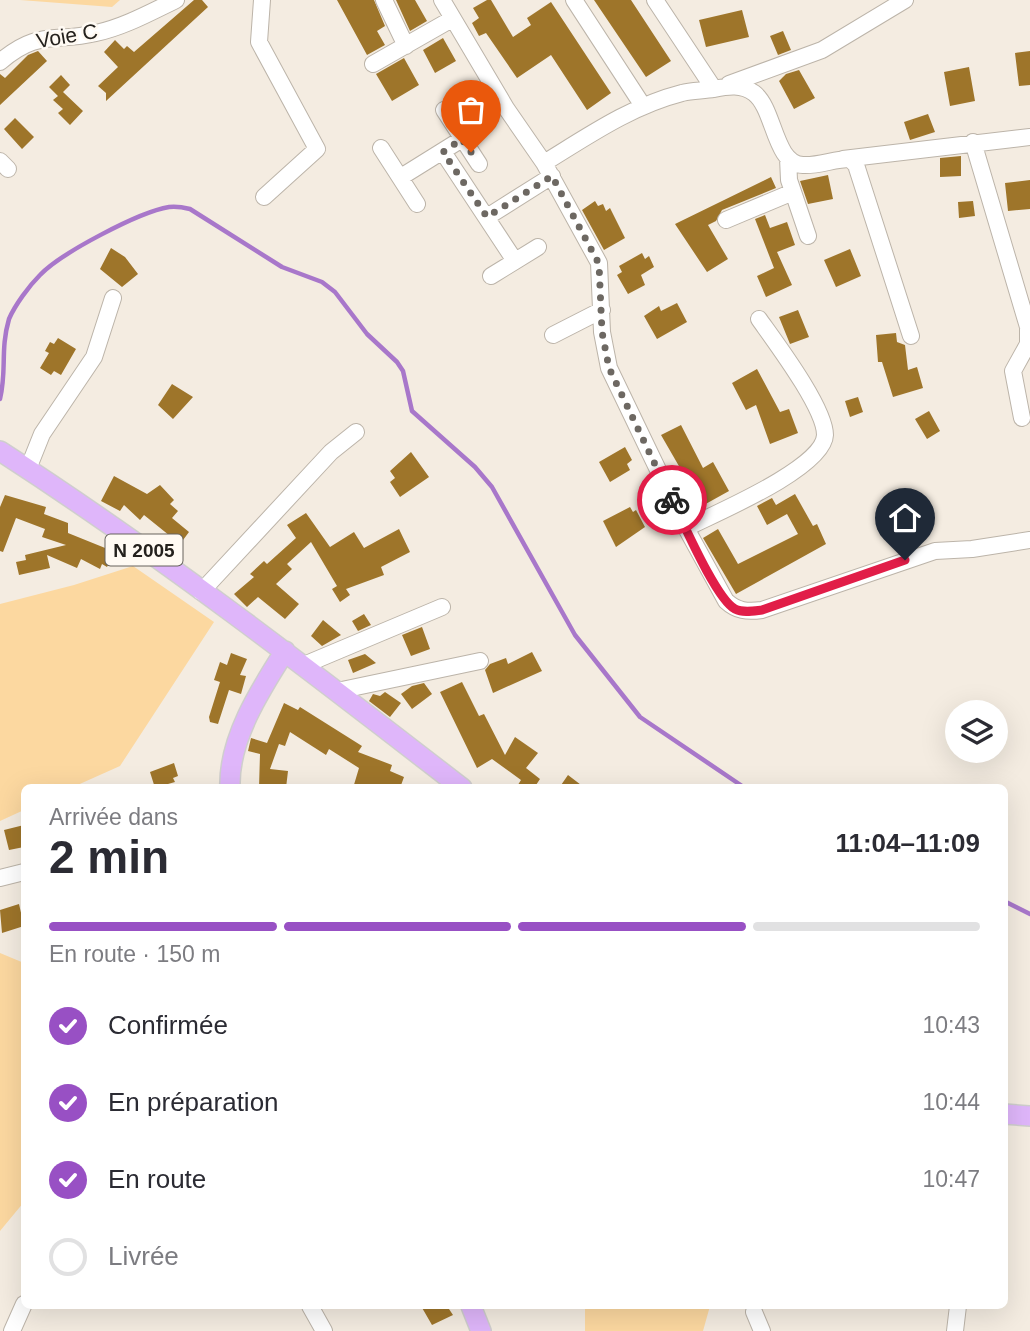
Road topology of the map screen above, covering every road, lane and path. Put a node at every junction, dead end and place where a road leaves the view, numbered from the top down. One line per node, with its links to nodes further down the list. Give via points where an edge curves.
1 (176, 0): 10 (street, Voie C, via 96,33 31,41)
2 (262, 0): 26 (street, via 259,42 316,151)
3 (384, 0): 9 (street)
4 (442, 0): 8 (street)
5 (574, 0): 13 (street)
6 (655, 0): 12 (street)
7 (905, 0): 12 (street, via 822,50)
8 (452, 19): 9 (street); 23 (street)
9 (406, 46): 11 (street)
10 (0, 62)
11 (373, 64)
12 (718, 88): 13 (street); 20 (street, via 739,86 754,93 765,105)
13 (643, 106): 23 (street)
14 (444, 110): 16 (street)
15 (1030, 137): 17 (street)
16 (462, 139): 19 (street); 22 (street)
17 (973, 142): 21 (street); 39 (street, via 1027,327 1028,344 1013,370)
18 (381, 148): 24 (street)
19 (443, 152): 24 (street); 28 (street)
20 (788, 158): 21 (street, via 802,165); 25 (street)
21 (841, 159): 38 (street, via 850,159 862,177)
22 (479, 164)
23 (548, 170): 28 (street); 35 (street, via 599,264)
24 (401, 177): 27 (street)
25 (793, 192): 29 (street); 30 (street)
26 (264, 197)
27 (417, 204)
28 (487, 217): 32 (street)
29 (726, 220)
30 (808, 236)
31 (538, 247): 32 (street)
32 (515, 261): 33 (street)
33 (491, 276)
34 (113, 298): 42 (street, via 94,357 42,434)
35 (602, 310): 37 (street); 43 (street, via 609,368)
36 (759, 319): 43 (street, via 818,412 825,433 823,444 815,456 765,489)
37 (553, 335)
38 (911, 336)
39 (1022, 418)
40 (356, 432): 45 (street, via 331,452)
41 (0, 452): 42 (main road, N 2005)
42 (28, 470): 45 (main road, N 2005)
43 (686, 528): 44 (street, via 726,601 748,612 935,551)
44 (1030, 540)
45 (201, 592): 47 (main road, N 2005)
46 (442, 607): 49 (street)
47 (285, 651): 49 (main road, N 2005); 51 (main road, via 239,736)
48 (480, 661): 50 (street)
49 (304, 665): 50 (main road, N 2005)
50 (337, 691): 52 (main road, N 2005)
51 (230, 784)
52 (457, 784)
53 (21, 873): 54 (street)
54 (0, 878)
55 (1008, 1114): 56 (main road)
56 (1030, 1116)
57 (22, 1309): 62 (street)
58 (312, 1309): 63 (street)
59 (477, 1309): 64 (main road)
60 (958, 1309): 66 (street)
61 (754, 1312): 65 (street)
62 (12, 1331)
63 (324, 1331)
64 (481, 1331)
65 (762, 1331)
66 (955, 1331)

